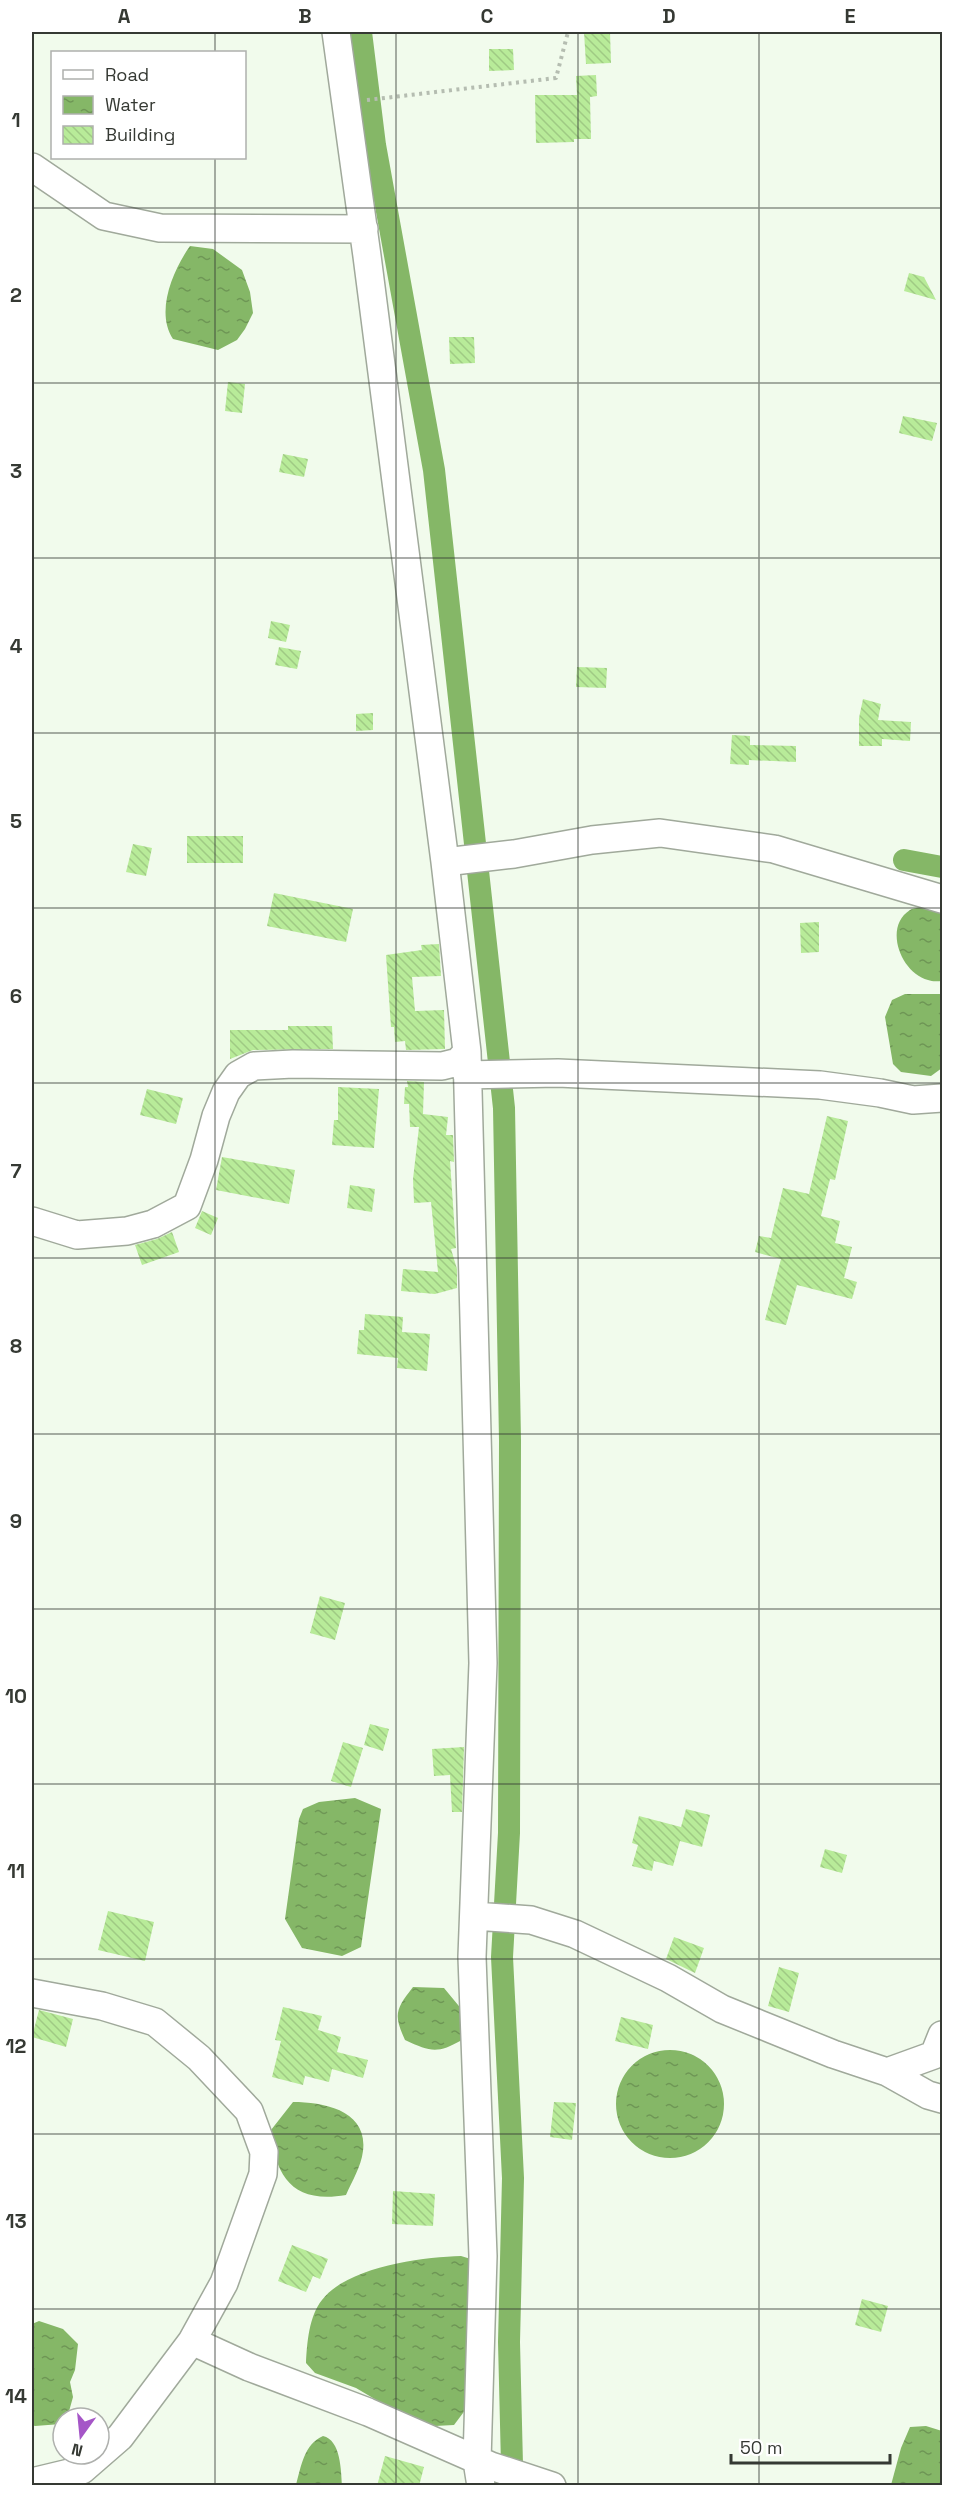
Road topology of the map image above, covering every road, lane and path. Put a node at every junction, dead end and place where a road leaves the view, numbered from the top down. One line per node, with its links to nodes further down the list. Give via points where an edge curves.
1 (336, 32): 5 (street)
2 (568, 32): 3 (path, via 556,78)
3 (366, 100)
4 (32, 167): 5 (street, via 104,216 160,228)
5 (363, 229): 6 (street)
6 (445, 862): 7 (street, via 660,833 774,849); 8 (street)
7 (942, 899)
8 (467, 1064): 9 (street, via 558,1073 820,1084 913,1100); 10 (street, via 254,1066 238,1075 226,1092 187,1206 127,1232 77,1235); 11 (street, via 483,1663)
9 (942, 1098)
10 (32, 1221)
11 (474, 1916): 14 (street, via 531,1920 585,1939 668,1978 722,2009); 17 (street, via 472,1956 483,2256)
12 (32, 1993): 16 (street, via 102,2006 155,2022 199,2058 249,2111 264,2152 263,2174 224,2283)
13 (942, 2035): 14 (street, via 934,2055)
14 (887, 2072): 15 (street)
15 (942, 2099)
16 (192, 2341): 17 (street, via 368,2412); 18 (street, via 120,2437 82,2470)
17 (483, 2471): 19 (street)
18 (32, 2482)
19 (547, 2483)

